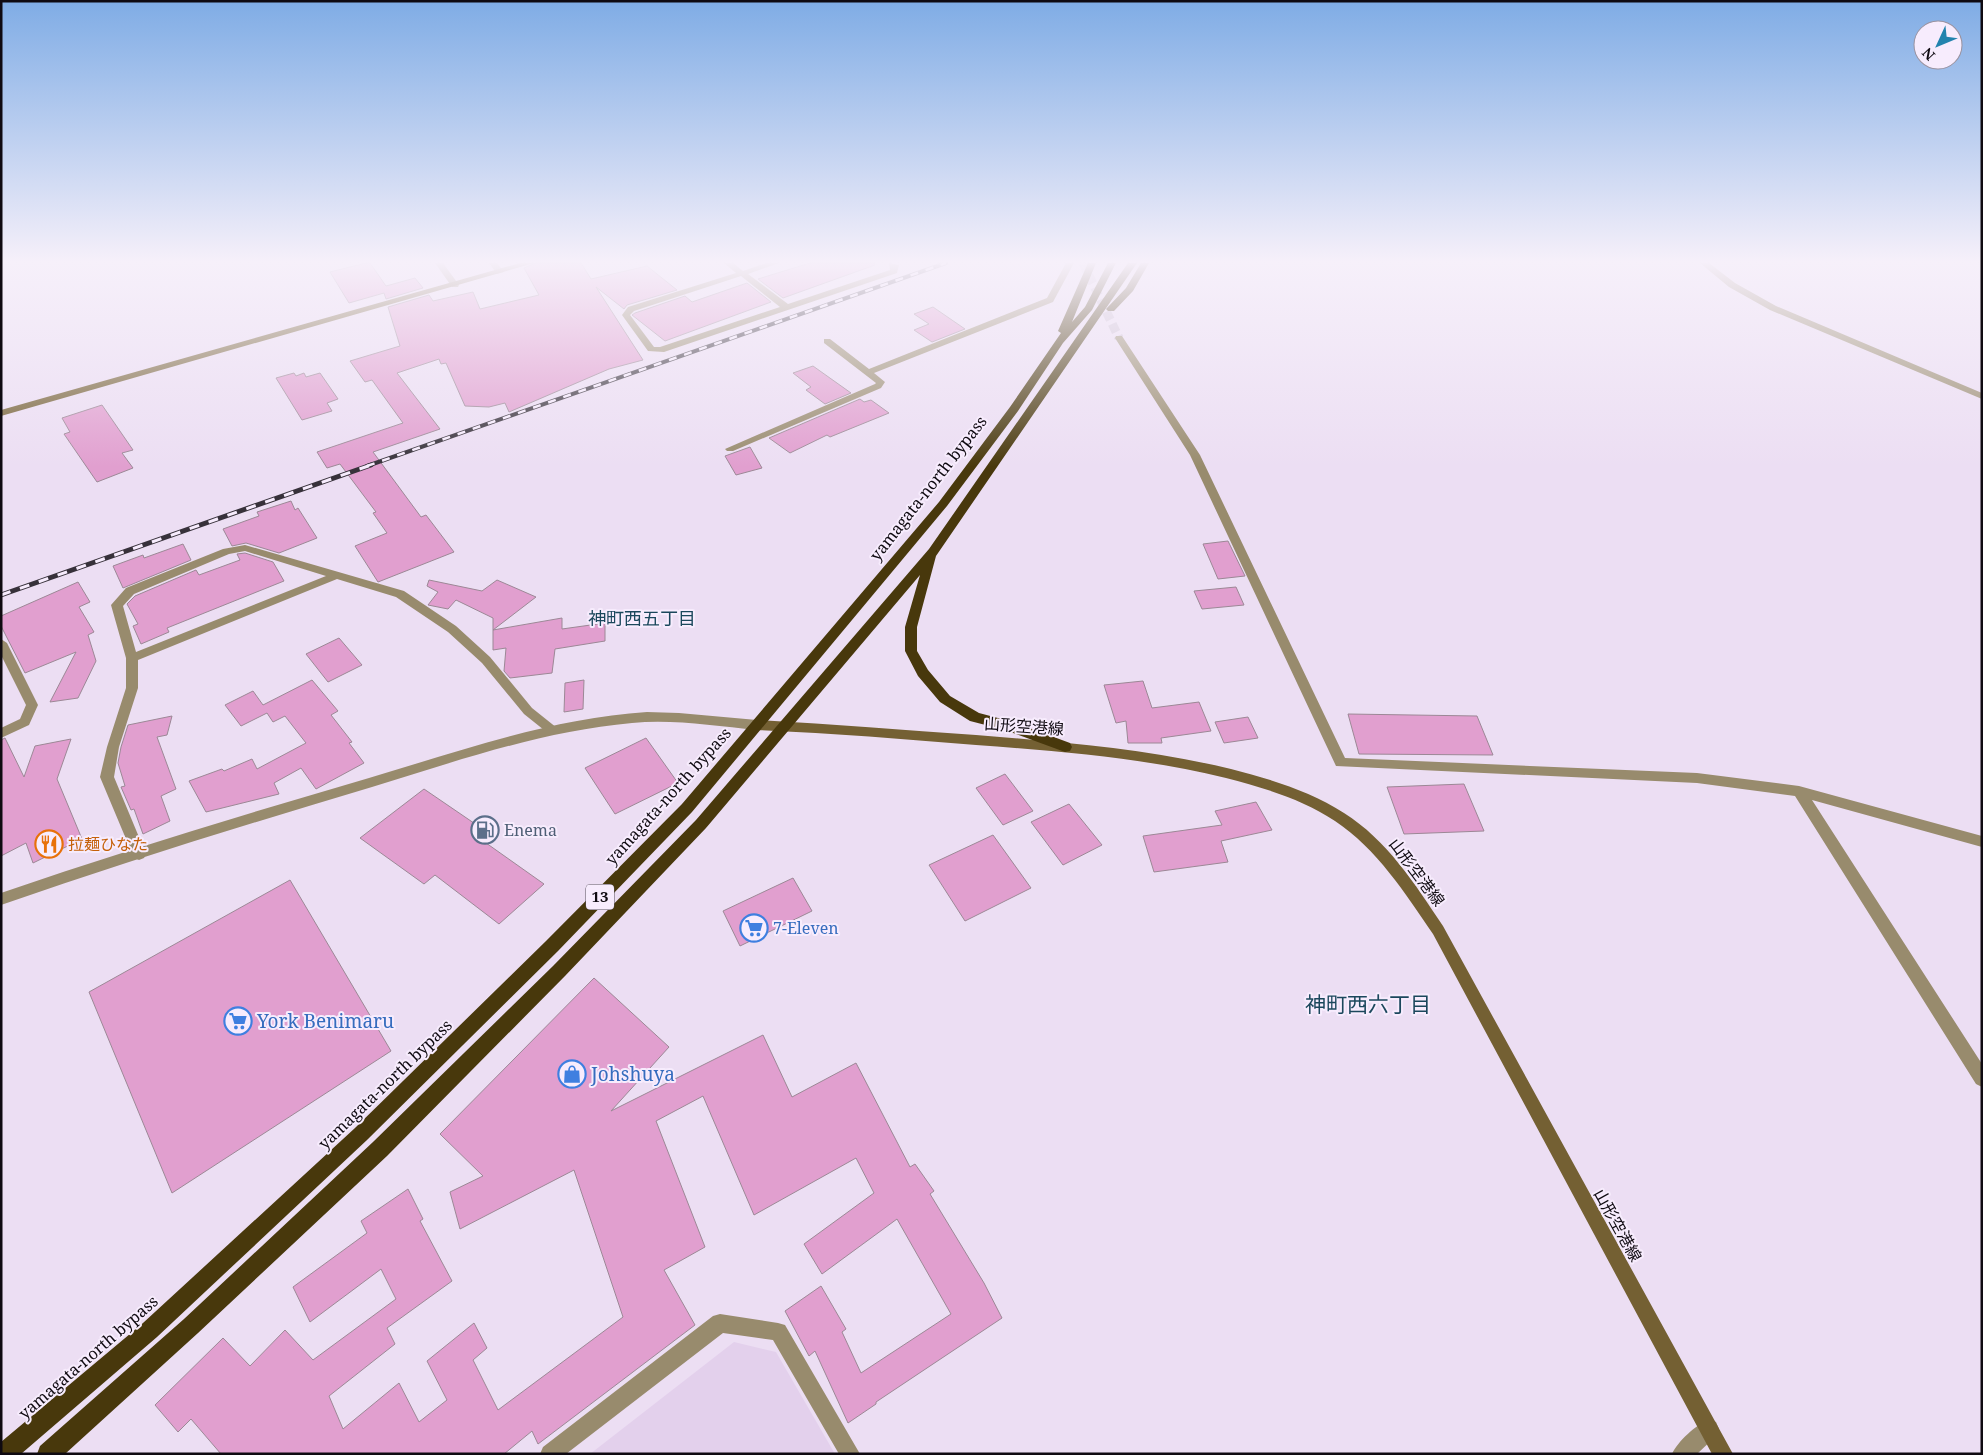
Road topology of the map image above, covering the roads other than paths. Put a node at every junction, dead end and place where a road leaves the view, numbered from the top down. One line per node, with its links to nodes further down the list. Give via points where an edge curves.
1 (292, 331): 16 (main road)
2 (638, 331): 3 (street, via 651,349 662,350)
3 (717, 331)
4 (972, 331): 14 (street)
5 (1063, 331): 12 (highway)
6 (1068, 331): 12 (highway, yamagata-north bypass / 13)
7 (1086, 331): 13 (highway, 13)
8 (1090, 331): 13 (highway)
9 (1827, 331): 15 (street)
10 (1119, 338): 27 (street, via 1195,455 1341,763 1697,778)
11 (827, 341): 14 (street)
12 (1059, 341): 22 (highway, yamagata-north bypass / 13, via 1014,409 943,504)
13 (1077, 344): 18 (highway, 13)
14 (868, 372): 17 (street, via 880,382 878,386)
15 (1982, 396)
16 (1, 413)
17 (730, 450)
18 (933, 552): 23 (highway, 13); 26 (highway, via 911,627 911,651 923,673 945,699 976,717)
19 (336, 575): 21 (street); 21 (street, via 245,548 218,554 130,591 117,605); 24 (street, via 400,594 452,629 486,660 528,711)
20 (1, 642): 25 (street, via 32,705 26,722)
21 (132, 658): 29 (street, via 132,688 107,777)
22 (757, 725): 23 (main road, 山形空港線); 24 (street, via 633,718); 33 (highway, yamagata-north bypass / 13, via 674,822 361,1134 150,1330)
23 (785, 726): 26 (main road, 山形空港線); 34 (highway, 13, via 701,824 380,1149)
24 (553, 731): 29 (street, via 472,752)
25 (1, 733)
26 (1065, 747): 32 (main road, 山形空港線, via 1212,769 1283,789 1340,817 1374,844 1403,878 1438,930)
27 (1799, 791): 28 (street); 31 (street)
28 (1982, 842)
29 (139, 854): 30 (street)
30 (1, 899)
31 (1982, 1079)
32 (1709, 1429): 37 (street); 38 (main road, 山形空港線)
33 (4, 1454)
34 (48, 1454)
35 (550, 1454): 36 (street, via 720,1323 778,1332)
36 (850, 1454)
37 (1682, 1454)
38 (1723, 1454)

